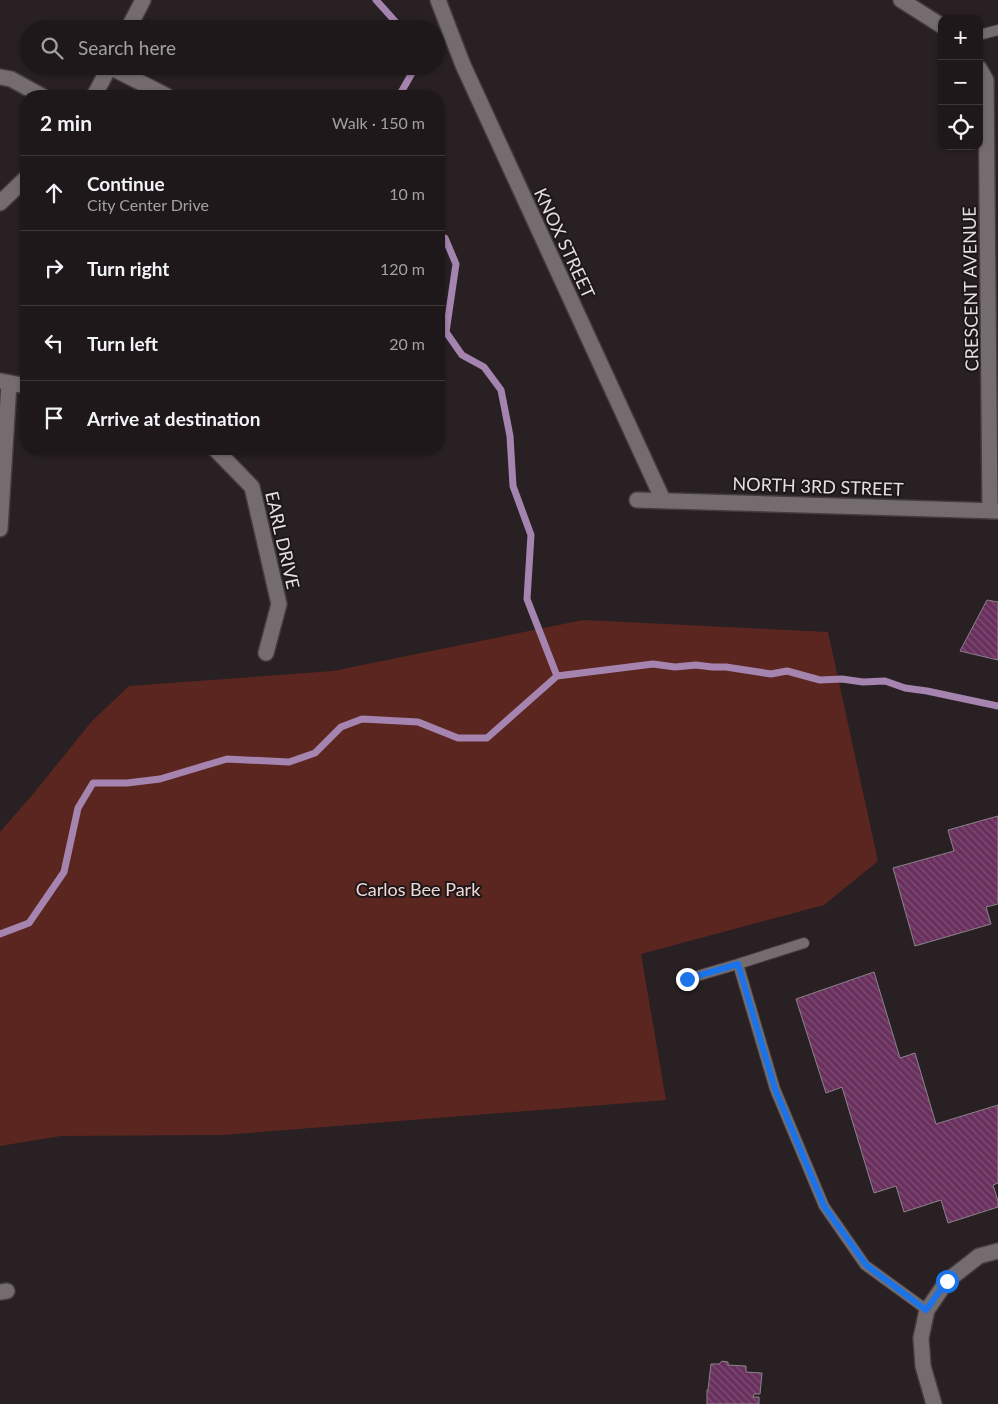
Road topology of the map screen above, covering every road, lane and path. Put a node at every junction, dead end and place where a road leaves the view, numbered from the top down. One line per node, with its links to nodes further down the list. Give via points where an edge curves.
1 (143, 0): 4 (street)
2 (438, 0): 21 (street, KNOX STREET, via 463,65)
3 (901, 0): 5 (street)
4 (133, 20)
5 (938, 23)
6 (998, 30): 7 (lane)
7 (983, 34)
8 (106, 75): 13 (street)
9 (126, 75): 14 (street)
10 (983, 75): 22 (street, CRESCENT AVENUE, via 986,80)
11 (0, 77): 12 (street, via 11,78)
12 (32, 90)
13 (97, 90)
14 (155, 90)
15 (20, 184): 16 (street)
16 (0, 203)
17 (5, 382): 18 (street); 23 (street)
18 (20, 385)
19 (221, 455): 24 (street, EARL DRIVE, via 252,487 279,604)
20 (637, 500): 21 (street, NORTH 3RD STREET)
21 (662, 500): 22 (street, NORTH 3RD STREET)
22 (994, 511)
23 (0, 529)
24 (266, 653)
25 (804, 943): 26 (lane)
26 (738, 964): 27 (lane); 29 (lane, via 775,1089 824,1206 866,1265)
27 (687, 979)
28 (998, 1251): 29 (street, via 979,1256 947,1281)
29 (926, 1310): 30 (street, via 921,1338 923,1366)
30 (934, 1404)

